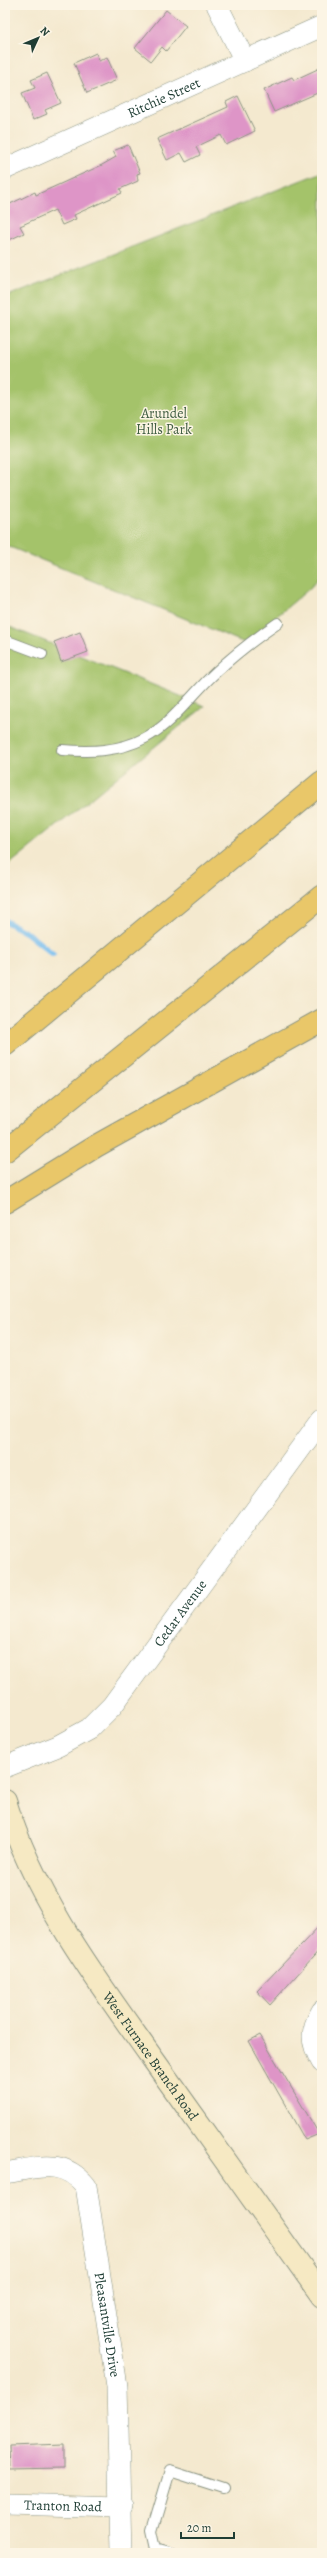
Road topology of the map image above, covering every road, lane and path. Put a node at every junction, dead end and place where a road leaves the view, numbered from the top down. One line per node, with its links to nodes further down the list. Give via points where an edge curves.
1 (217, 5): 3 (street)
2 (322, 26): 3 (street, Ritchie Street)
3 (245, 61): 4 (street, Ritchie Street)
4 (5, 168)
5 (278, 623): 8 (lane, via 233,658 145,738 119,748 95,753)
6 (5, 640): 7 (lane)
7 (42, 654)
8 (62, 750)
9 (322, 782): 12 (highway)
10 (322, 801): 12 (highway)
11 (322, 896): 15 (highway)
12 (108, 962): 14 (highway)
13 (322, 1020): 16 (highway, via 96,1146)
14 (5, 1045)
15 (5, 1151)
16 (5, 1202)
17 (322, 1419): 18 (street, Cedar Avenue, via 112,1706 89,1728 58,1746)
18 (5, 1767)
19 (5, 1801): 23 (main road, West Furnace Branch Road, via 13,1828 34,1876 86,1965)
20 (322, 2012): 21 (street, via 313,2026 313,2048)
21 (322, 2062)
22 (5, 2173): 26 (street, Pleasantville Drive, via 58,2167 76,2173 86,2186 117,2386)
23 (322, 2296)
24 (223, 2488): 27 (lane, via 170,2471 152,2531)
25 (5, 2504): 26 (street, Tranton Road)
26 (122, 2507): 28 (street, Pleasantville Drive)
27 (156, 2551): 29 (lane)
28 (121, 2553)
29 (171, 2553)

